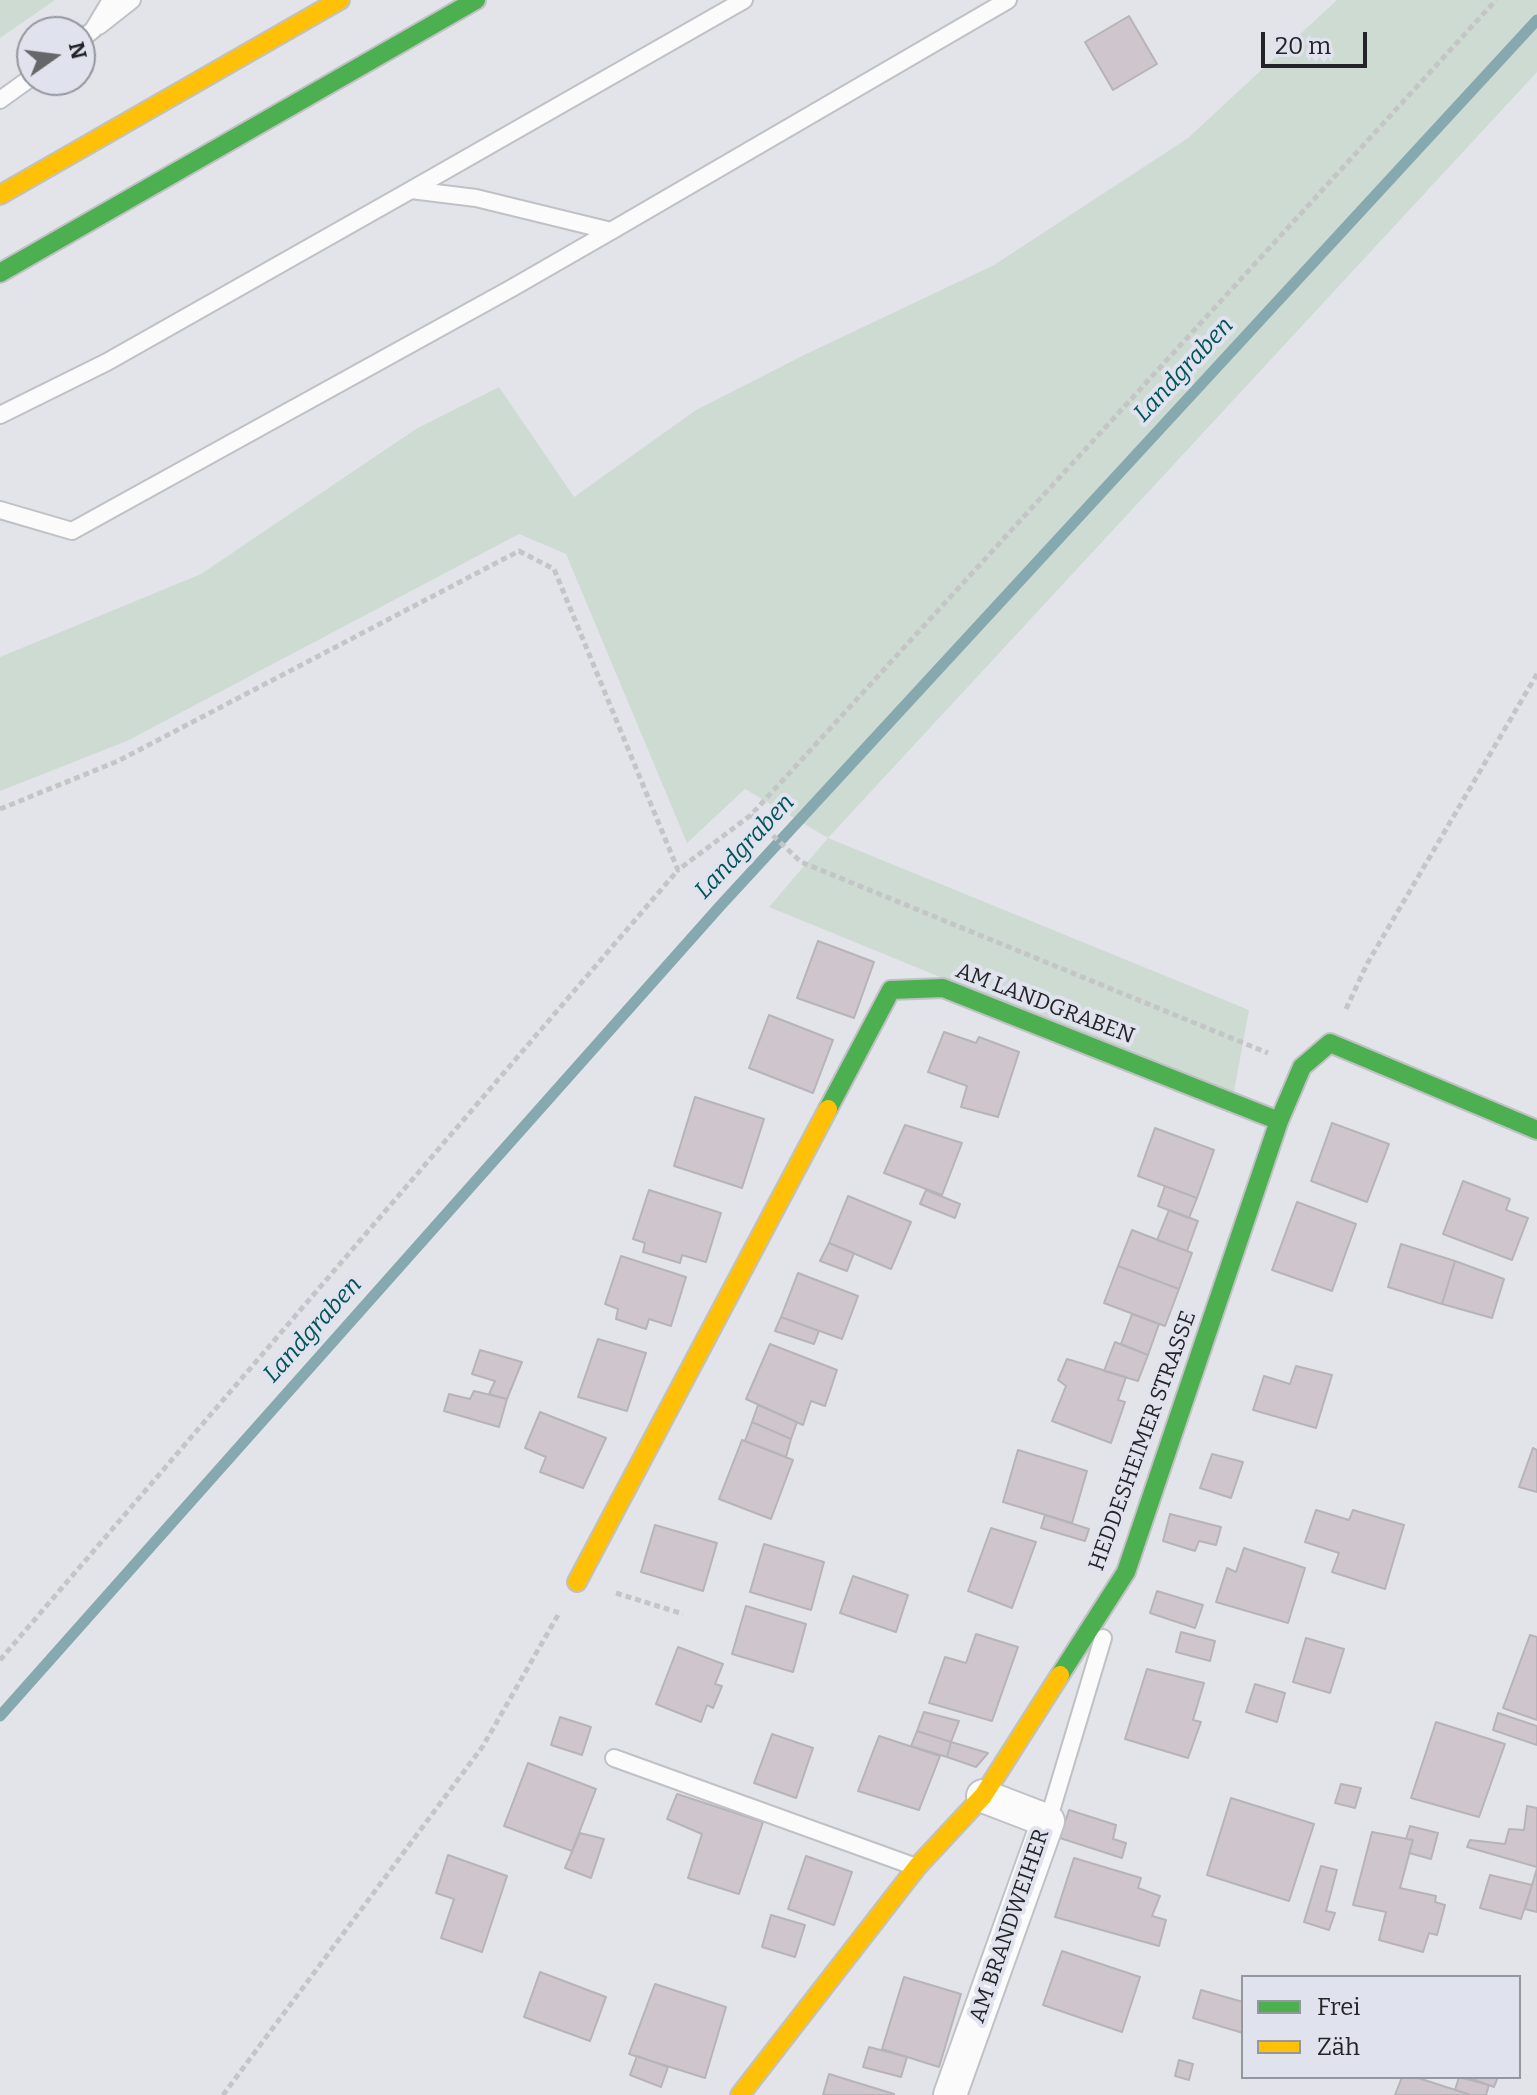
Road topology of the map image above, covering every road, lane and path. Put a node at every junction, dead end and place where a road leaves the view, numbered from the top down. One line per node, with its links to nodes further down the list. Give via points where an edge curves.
1 (111, 0): 8 (lane)
2 (132, 0): 9 (lane)
3 (340, 0): 11 (main road)
4 (476, 0): 13 (main road)
5 (744, 0): 10 (lane)
6 (1008, 0): 12 (lane)
7 (1496, 0): 18 (path)
8 (96, 22)
9 (96, 28)
10 (411, 190): 12 (lane, via 476,198); 14 (lane, via 107,362)
11 (0, 195)
12 (611, 231): 15 (lane, via 72,531)
13 (0, 273)
14 (0, 415)
15 (0, 510)
16 (1537, 674): 20 (path, via 1367,964)
17 (0, 809): 19 (path, via 118,761 519,551 554,569)
18 (751, 815): 19 (path); 21 (path, via 801,862)
19 (678, 870): 27 (path)
20 (1330, 1043): 21 (main road); 23 (main road)
21 (1302, 1067): 22 (main road)
22 (1279, 1121): 24 (main road, HEDDESHEIMER STRASSE); 25 (main road, AM LANDGRABEN, via 943,988 891,990)
23 (1537, 1130)
24 (1126, 1572): 29 (main road, HEDDESHEIMER STRASSE); 30 (lane)
25 (577, 1582): 26 (path); 32 (path, via 483,1746)
26 (683, 1614)
27 (0, 1660)
28 (614, 1758): 31 (lane)
29 (983, 1796): 30 (street, AM BRANDWEIHER); 31 (main road, HEDDESHEIMER STRASSE)
30 (1048, 1821): 34 (street, AM BRANDWEIHER)
31 (917, 1867): 33 (main road, HEDDESHEIMER STRASSE)
32 (223, 2095)
33 (740, 2095)
34 (950, 2095)

